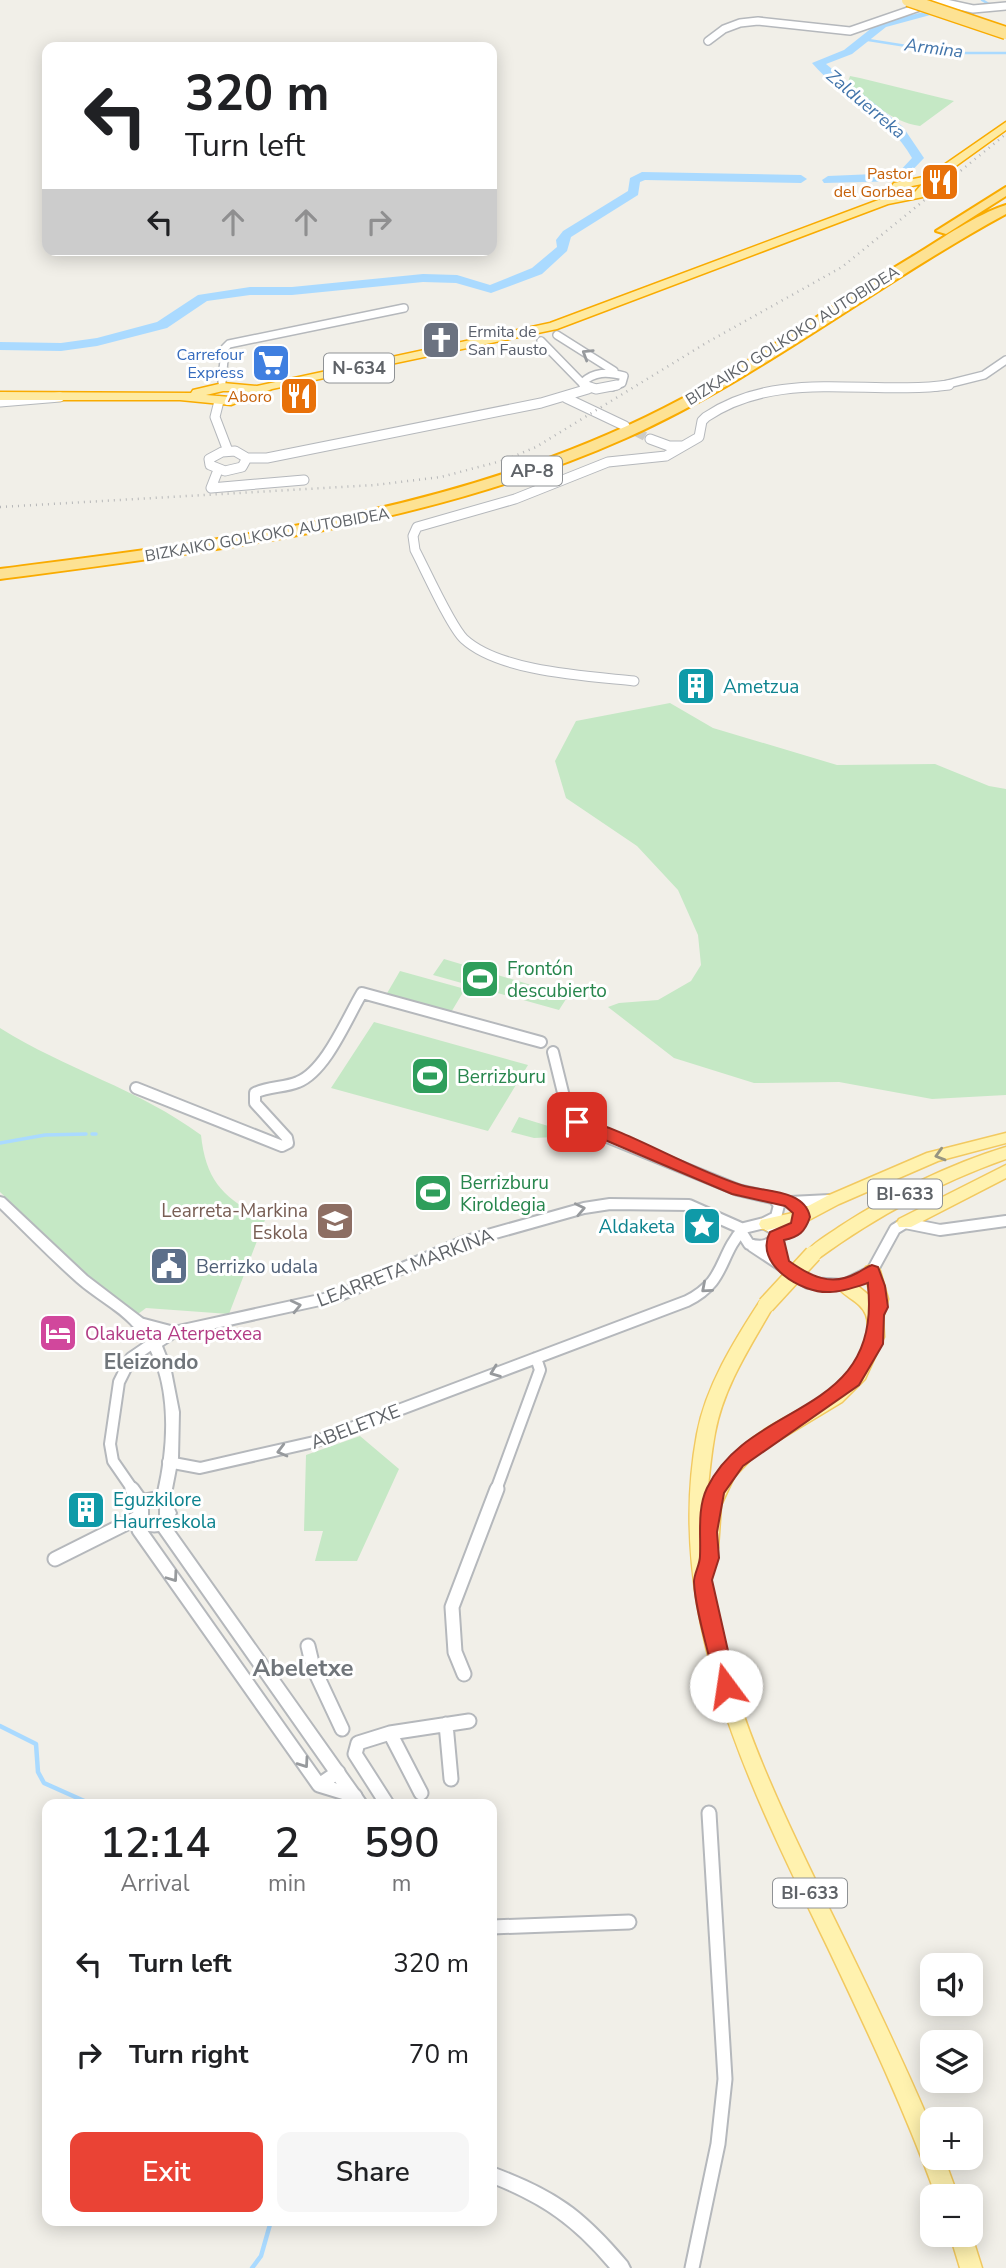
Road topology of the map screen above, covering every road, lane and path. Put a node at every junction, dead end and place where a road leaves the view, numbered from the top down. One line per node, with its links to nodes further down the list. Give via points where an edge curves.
1 (908, 0): 5 (highway, bridge)
2 (933, 1): 3 (street, via 980,8); 4 (highway); 6 (street, bridge, via 848,31 772,16 739,18 715,31)
3 (1006, 6)
4 (1006, 25)
5 (1006, 34)
6 (708, 41)
7 (1006, 125): 8 (highway, N-634, via 971,155)
8 (923, 184): 9 (highway, N-634, via 901,184); 11 (highway, N-634, via 922,194)
9 (895, 189): 11 (highway); 12 (highway, N-634)
10 (1006, 191): 15 (highway, via 973,209)
11 (908, 196): 12 (highway, N-634)
12 (885, 201): 22 (highway, N-634, via 553,326)
13 (1006, 209): 15 (highway, BIZKAIKO GOLKOKO AUTOBIDEA / AP-8)
14 (1006, 218): 38 (highway, BIZKAIKO GOLKOKO AUTOBIDEA / AP-8, via 927,261 754,374 638,436 547,472 435,508 290,540)
15 (848, 300): 37 (highway, BIZKAIKO GOLKOKO AUTOBIDEA / AP-8, via 659,416 492,484 286,534)
16 (404, 308): 22 (street, via 229,344)
17 (557, 335): 20 (street, one-way to 17)
18 (541, 341): 21 (street)
19 (1006, 360): 31 (street, via 974,381 754,392 706,417 699,437)
20 (617, 372): 21 (street, via 594,374); 21 (street, via 624,376 622,383)
21 (584, 388): 25 (street); 27 (street)
22 (222, 392): 24 (highway, N-634); 32 (street, via 215,417)
23 (0, 396): 24 (highway, N-634)
24 (65, 396): 26 (street)
25 (563, 397): 27 (street); 34 (street, via 267,458)
26 (0, 402)
27 (582, 404): 28 (street)
28 (625, 426)
29 (650, 439): 30 (street)
30 (668, 446): 31 (street); 33 (street)
31 (685, 446): 33 (street)
32 (229, 451): 34 (street); 35 (street, via 209,459)
33 (666, 456): 39 (street, via 608,462 515,499 426,522 413,536 415,550 446,609 475,649 540,668)
34 (247, 458): 35 (street, via 242,467)
35 (218, 470): 36 (street, via 211,488)
36 (304, 480)
37 (0, 574)
38 (0, 581)
39 (634, 681)
40 (541, 1042): 42 (street, via 362,993 322,1059 303,1080 267,1086 255,1093 255,1103 287,1138 282,1146)
41 (553, 1052): 47 (street, via 566,1111 577,1122 738,1190)
42 (136, 1088)
43 (1006, 1138): 48 (main road, one-way to 48, via 933,1157)
44 (1006, 1153): 71 (main road, BI-633, bridge, via 909,1192 869,1214 813,1254 766,1305 732,1359 706,1434 697,1522)
45 (1006, 1171): 52 (main road)
46 (0, 1200): 60 (street, via 83,1280)
47 (775, 1200): 49 (street); 53 (street, via 779,1205)
48 (832, 1200): 49 (street); 50 (main road)
49 (790, 1202): 50 (street)
50 (802, 1217): 53 (main road)
51 (1006, 1221): 52 (street, via 953,1229)
52 (905, 1223): 57 (street, via 895,1229)
53 (770, 1230): 54 (street, via 752,1223); 55 (street, via 766,1246); 56 (street)
54 (739, 1234): 55 (street); 61 (street, LEARRETA MARKINA, one-way to 54, via 338,1296 463,1242 584,1208 689,1205 715,1214); 63 (street, ABELETXE, one-way to 63, via 717,1277 703,1293)
55 (751, 1245): 56 (street)
56 (782, 1265): 58 (street, via 808,1283)
57 (872, 1271): 58 (street); 59 (main road, via 879,1307)
58 (844, 1285): 59 (main road)
59 (875, 1315): 71 (main road, via 874,1344 853,1380 737,1461 719,1483 710,1508 710,1558)
60 (133, 1320): 61 (street); 62 (street)
61 (174, 1332): 62 (street)
62 (153, 1344): 64 (street, via 169,1379); 68 (street, via 131,1358 119,1382 110,1444 113,1461)
63 (536, 1358): 65 (street, ABELETXE, one-way to 65, via 314,1442); 73 (street, via 540,1370 532,1395 452,1607 455,1652)
64 (168, 1462): 65 (street, ABELETXE); 66 (street)
65 (200, 1468): 66 (street)
66 (167, 1480): 67 (street)
67 (163, 1500): 68 (street, via 152,1499); 69 (street, via 171,1509)
68 (141, 1514): 69 (street, via 150,1525); 70 (street); 80 (street, one-way to 80, via 139,1530)
69 (161, 1523): 78 (street)
70 (55, 1559)
71 (703, 1580): 89 (main road, BI-633, via 726,1686 767,1799 884,2046)
72 (308, 1646): 76 (street)
73 (464, 1674)
74 (469, 1721): 75 (street)
75 (446, 1724): 77 (street); 79 (street)
76 (342, 1728)
77 (390, 1733): 81 (street); 84 (street, via 354,1748)
78 (338, 1772): 80 (street); 83 (street)
79 (451, 1779)
80 (319, 1785): 82 (street)
81 (421, 1793)
82 (354, 1799)
83 (356, 1799)
84 (384, 1799)
85 (709, 1813): 92 (street, via 724,2079 718,2144)
86 (629, 1922): 87 (street)
87 (497, 1927)
88 (497, 2177): 91 (street, via 550,2198 576,2218)
89 (942, 2184)
90 (965, 2247): 93 (main road)
91 (621, 2268)
92 (692, 2268)
93 (971, 2268)

